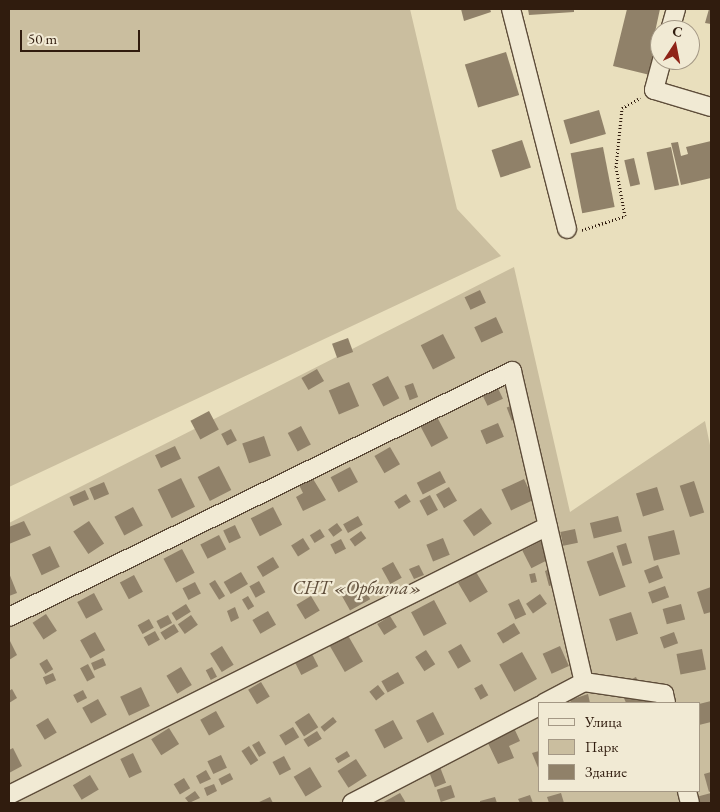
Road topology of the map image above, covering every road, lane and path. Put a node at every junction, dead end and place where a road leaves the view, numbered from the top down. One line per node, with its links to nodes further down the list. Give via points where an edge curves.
1 (511, 9): 5 (street)
2 (659, 70): 3 (street)
3 (654, 90): 4 (street); 5 (path, via 622,108 616,167 625,216 579,230)
4 (711, 107)
5 (567, 229)
6 (548, 526): 7 (street, via 512,371); 8 (street); 12 (street)
7 (9, 617)
8 (584, 682): 9 (street); 10 (street, via 664,694)
9 (546, 702)
10 (666, 702)
11 (538, 707): 13 (street)
12 (9, 795)
13 (352, 803)

